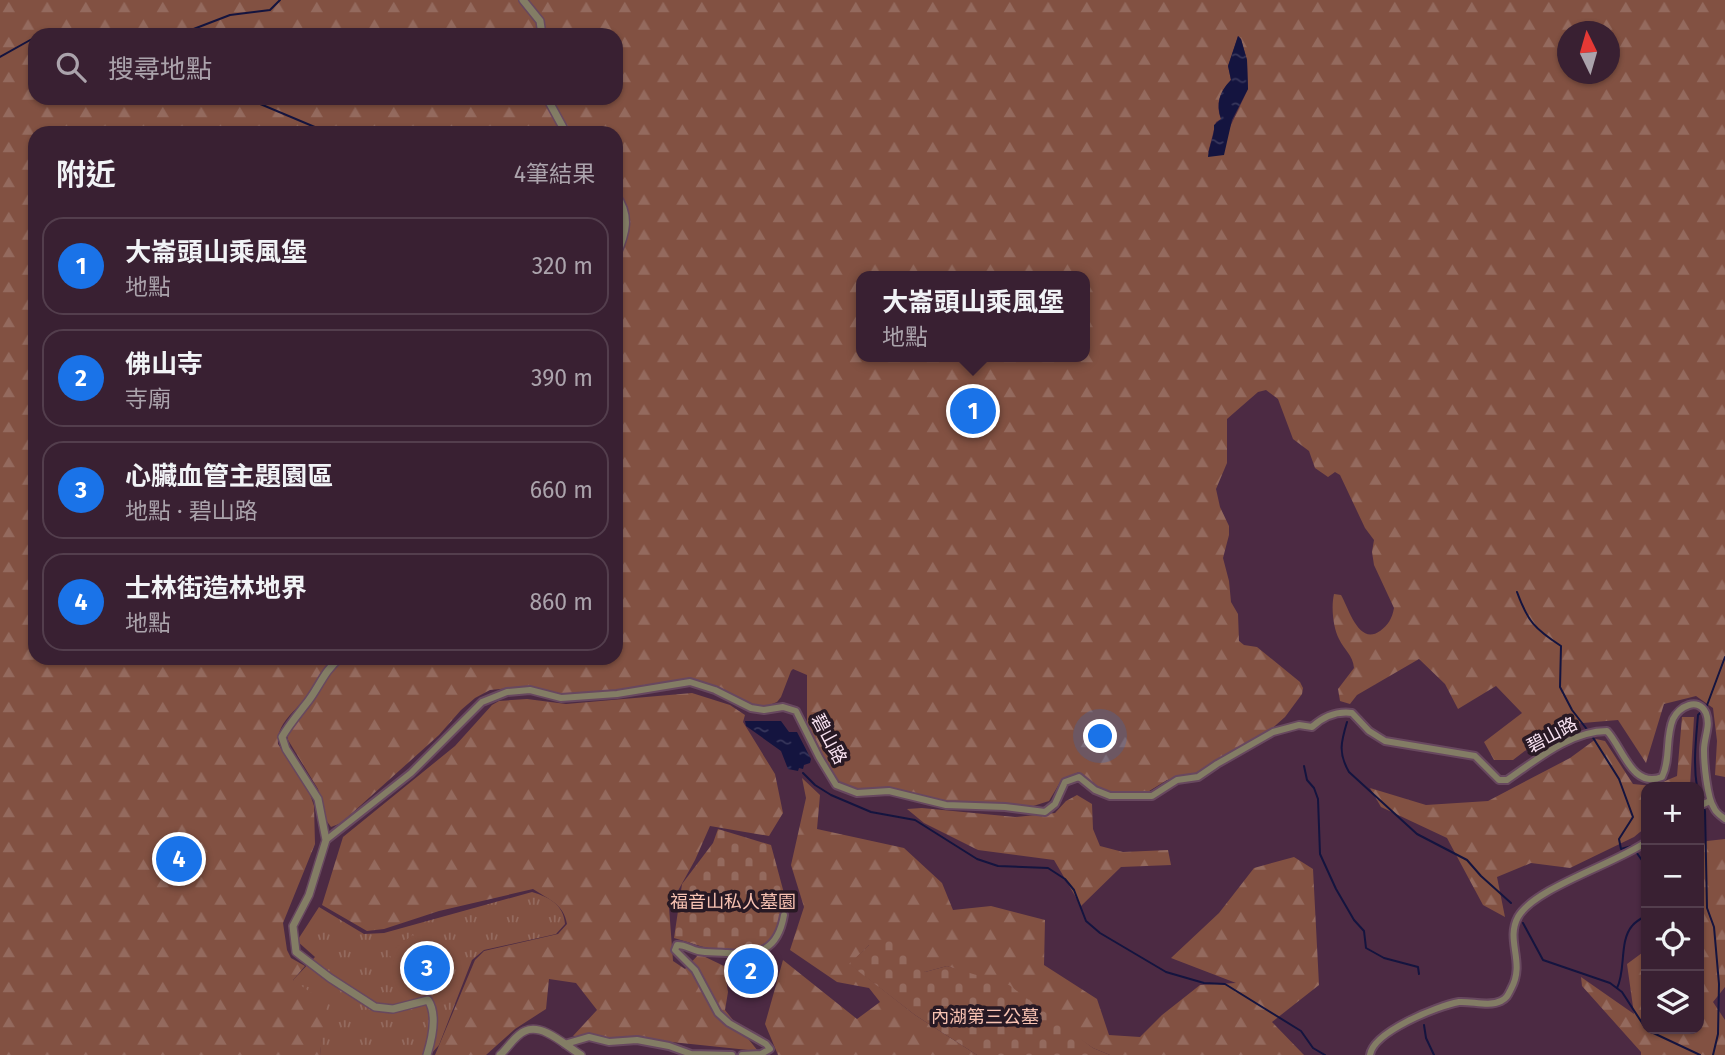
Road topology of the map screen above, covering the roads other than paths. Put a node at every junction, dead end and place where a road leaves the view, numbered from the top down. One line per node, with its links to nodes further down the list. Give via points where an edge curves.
1 (523, 0): 2 (street)
2 (541, 28)
3 (551, 105): 4 (street)
4 (562, 126)
5 (623, 206): 6 (street)
6 (623, 234)
7 (330, 665): 11 (street, via 282,737 318,799)
8 (1710, 801): 9 (street); 10 (street); 11 (street, 碧山路, via 1704,750 1709,725 1704,709 1693,704 1673,719 1668,765 1655,780 1637,774 1607,731 1593,731 1554,749 1507,780 1499,780 1475,756 1385,741 1352,713 1332,714 1312,727 1279,730 1198,777 1177,780 1152,796 1110,796 1079,777 1065,782 1055,804 1045,812 946,805 889,790 857,793 836,785 796,711 751,708 690,682 561,698 530,690 507,692 482,702 411,773)
9 (1704, 804)
10 (1725, 820)
11 (326, 840): 16 (street, via 309,895 293,926 296,953 375,1007 393,1009 428,1000 433,1024)
12 (1641, 844): 21 (street, via 1557,886 1519,914 1514,926 1517,979 1506,999 1458,1003 1431,1011 1387,1033)
13 (784, 915): 20 (street, via 782,931 771,945 757,952 697,950 686,945 677,945 675,950 695,970 718,1013 770,1049)
14 (565, 1044): 15 (street, via 543,1031 525,1030); 18 (street); 19 (street, via 589,1037 609,1042 637,1040 691,1054)
15 (508, 1051): 17 (street)
16 (426, 1055)
17 (500, 1055)
18 (580, 1055)
19 (732, 1055)
20 (742, 1055)
21 (1370, 1055)

